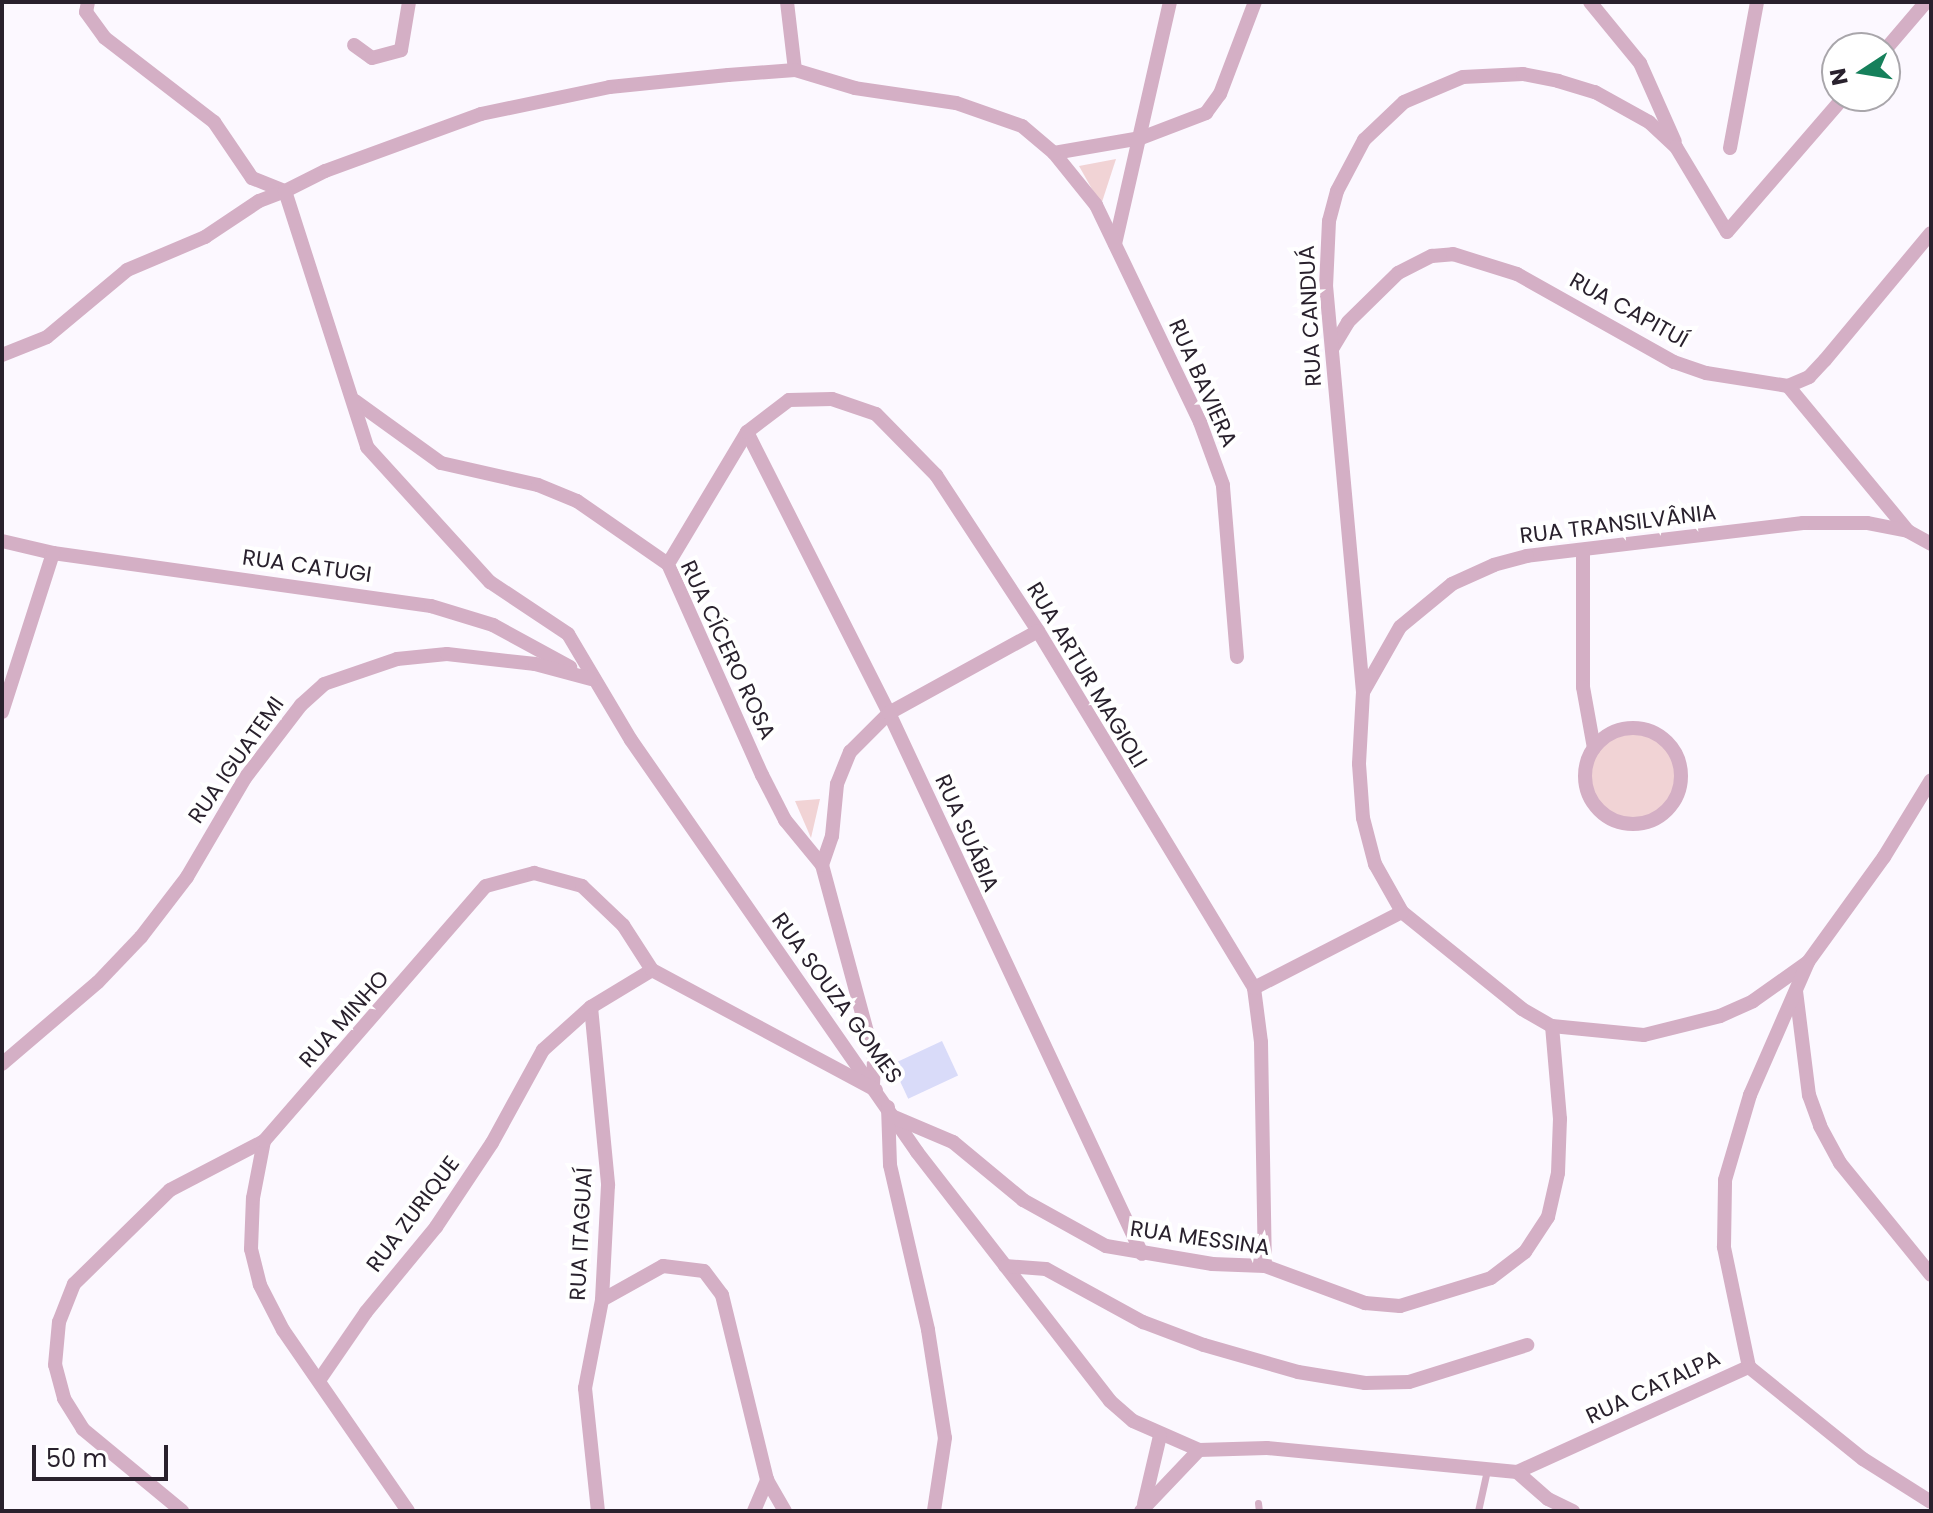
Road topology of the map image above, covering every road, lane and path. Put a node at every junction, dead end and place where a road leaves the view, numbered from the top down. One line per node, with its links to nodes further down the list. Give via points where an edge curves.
1 (409, 2): 10 (street, via 401,50 372,58)
2 (787, 2): 11 (street)
3 (1170, 2): 13 (street)
4 (1255, 2): 13 (street, via 1220,94 1206,113)
5 (1590, 2): 14 (street, via 1640,63)
6 (1757, 2): 15 (street)
7 (1926, 2): 9 (street)
8 (87, 7): 17 (street, via 93,26 132,63 214,122 252,178)
9 (1900, 32)
10 (354, 45)
11 (795, 70): 16 (street, RUA BAVIERA, via 855,88 956,103 1034,132); 17 (street, via 563,94 481,114)
12 (1831, 112): 14 (street, RUA CANDUÁ, via 1727,232)
13 (1141, 138): 16 (street); 19 (street)
14 (1676, 147): 20 (street, RUA CANDUÁ, via 1649,122 1595,92 1523,74 1463,77 1404,102 1364,140 1337,191 1327,249)
15 (1730, 148)
16 (1054, 153): 19 (street, RUA BAVIERA, via 1096,205)
17 (285, 191): 21 (street, via 259,201 218,230 127,270 47,337); 23 (street, RUA SOUZA GOMES)
18 (1931, 233): 22 (street, via 1825,360 1809,377)
19 (1115, 244): 32 (street, RUA BAVIERA, via 1200,422 1223,485)
20 (1332, 349): 22 (street, RUA CAPITUÍ, via 1348,322 1398,273 1432,256 1453,254 1517,274 1674,362 1706,373); 34 (street, RUA CANDUÁ)
21 (2, 355)
22 (1788, 386): 25 (street)
23 (355, 401): 30 (street, RUA CÍCERO ROSA, via 441,463 538,485 577,501); 33 (street, RUA SOUZA GOMES, via 367,447 490,582 568,634)
24 (747, 432): 30 (street, RUA ARTUR MAGIOLI); 31 (street, RUA ARTUR MAGIOLI, via 780,405 810,396 876,414 936,475); 36 (street, RUA SUÁBIA)
25 (1908, 531): 27 (street, RUA TRANSILVÂNIA); 28 (street, RUA TRANSILVÂNIA, via 1867,523 1803,523)
26 (2, 541): 29 (street, RUA CATUGI)
27 (1931, 544)
28 (1583, 551): 34 (street, RUA TRANSILVÂNIA, via 1527,556 1452,584 1400,627); 37 (street, via 1583,687)
29 (53, 553): 33 (street, RUA CATUGI, via 431,606 493,625); 35 (street)
30 (668, 564): 39 (street, RUA CÍCERO ROSA, via 773,798)
31 (1038, 631): 36 (street); 43 (street, RUA ARTUR MAGIOLI)
32 (1237, 657)
33 (591, 679): 47 (street, RUA IGUATEMI, via 535,664 447,654 397,659 324,684 301,705 245,778 187,877 141,937 98,982); 48 (street, RUA SOUZA GOMES, via 853,1063)
34 (1363, 692): 40 (street, RUA TRANSILVÂNIA, via 1363,818 1375,864)
35 (2, 712)
36 (889, 713): 39 (street, via 844,763); 51 (street, RUA SUÁBIA)
37 (1594, 748): 37 (street, via 1586,779 1599,809 1629,824 1645,822 1672,804 1681,772 1677,755 1661,737 1638,727 1621,729)
38 (1931, 780): 41 (street, RUA TRANSILVÂNIA, via 1884,857)
39 (822, 865): 48 (street, RUA CÍCERO ROSA, via 874,1058)
40 (1402, 912): 43 (street); 46 (street, RUA TRANSILVÂNIA, via 1522,1009)
41 (1808, 962): 44 (street, RUA CATALPA); 46 (street, RUA TRANSILVÂNIA, via 1753,1001 1682,1028 1644,1035)
42 (652, 970): 45 (street, RUA ZURIQUE); 48 (street); 50 (street, RUA MINHO, via 623,925 582,886 534,873 486,886)
43 (1254, 988): 53 (street, RUA ARTUR MAGIOLI, via 1261,1042)
44 (1796, 991): 54 (street, via 1809,1095 1820,1126 1840,1163); 57 (street, RUA CATALPA, via 1750,1095 1721,1217)
45 (591, 1007): 55 (street, RUA ITAGUAÍ, via 608,1185); 58 (street, RUA ZURIQUE, via 543,1050 492,1143 436,1227 366,1312)
46 (1552, 1026): 53 (street, RUA MESSINA, via 1558,1173 1548,1217 1525,1252 1491,1278 1400,1306 1365,1303)
47 (2, 1064)
48 (876, 1088): 49 (street, RUA SOUZA GOMES)
49 (891, 1112): 51 (street, RUA MESSINA, via 953,1142 1023,1200 1064,1224 1106,1246); 52 (street, RUA SOUZA GOMES); 71 (street, via 890,1165 928,1330 945,1438)
50 (264, 1141): 58 (street, via 253,1198 251,1249 260,1285 283,1330); 66 (street, via 170,1190 74,1284 59,1322 55,1365 64,1398 83,1429)
51 (1142, 1254): 53 (street, RUA MESSINA)
52 (1005, 1266): 56 (street, via 1046,1269 1143,1322 1204,1345 1298,1372 1365,1383 1409,1382); 59 (street, RUA SOUZA GOMES, via 1110,1401)
53 (1265, 1266)
54 (1931, 1275)
55 (602, 1300): 63 (street, via 663,1266 704,1271 722,1295); 68 (street, RUA ITAGUAÍ, via 585,1388)
56 (1527, 1345)
57 (1749, 1367): 62 (street, RUA CATALPA); 64 (street, via 1863,1459)
58 (320, 1379): 67 (street)
59 (1160, 1436): 60 (street, RUA CATALPA); 65 (street)
60 (1199, 1450): 61 (street, RUA CATALPA, via 1267,1448); 65 (street)
61 (1487, 1470): 62 (street, RUA CATALPA); 72 (lane)
62 (1517, 1472): 73 (street, via 1548,1499)
63 (767, 1480): 69 (street); 70 (street)
64 (1931, 1502)
65 (1142, 1510)
66 (182, 1511)
67 (408, 1511)
68 (598, 1511)
69 (754, 1511)
70 (785, 1511)
71 (934, 1511)
72 (1478, 1511)
73 (1573, 1511)

